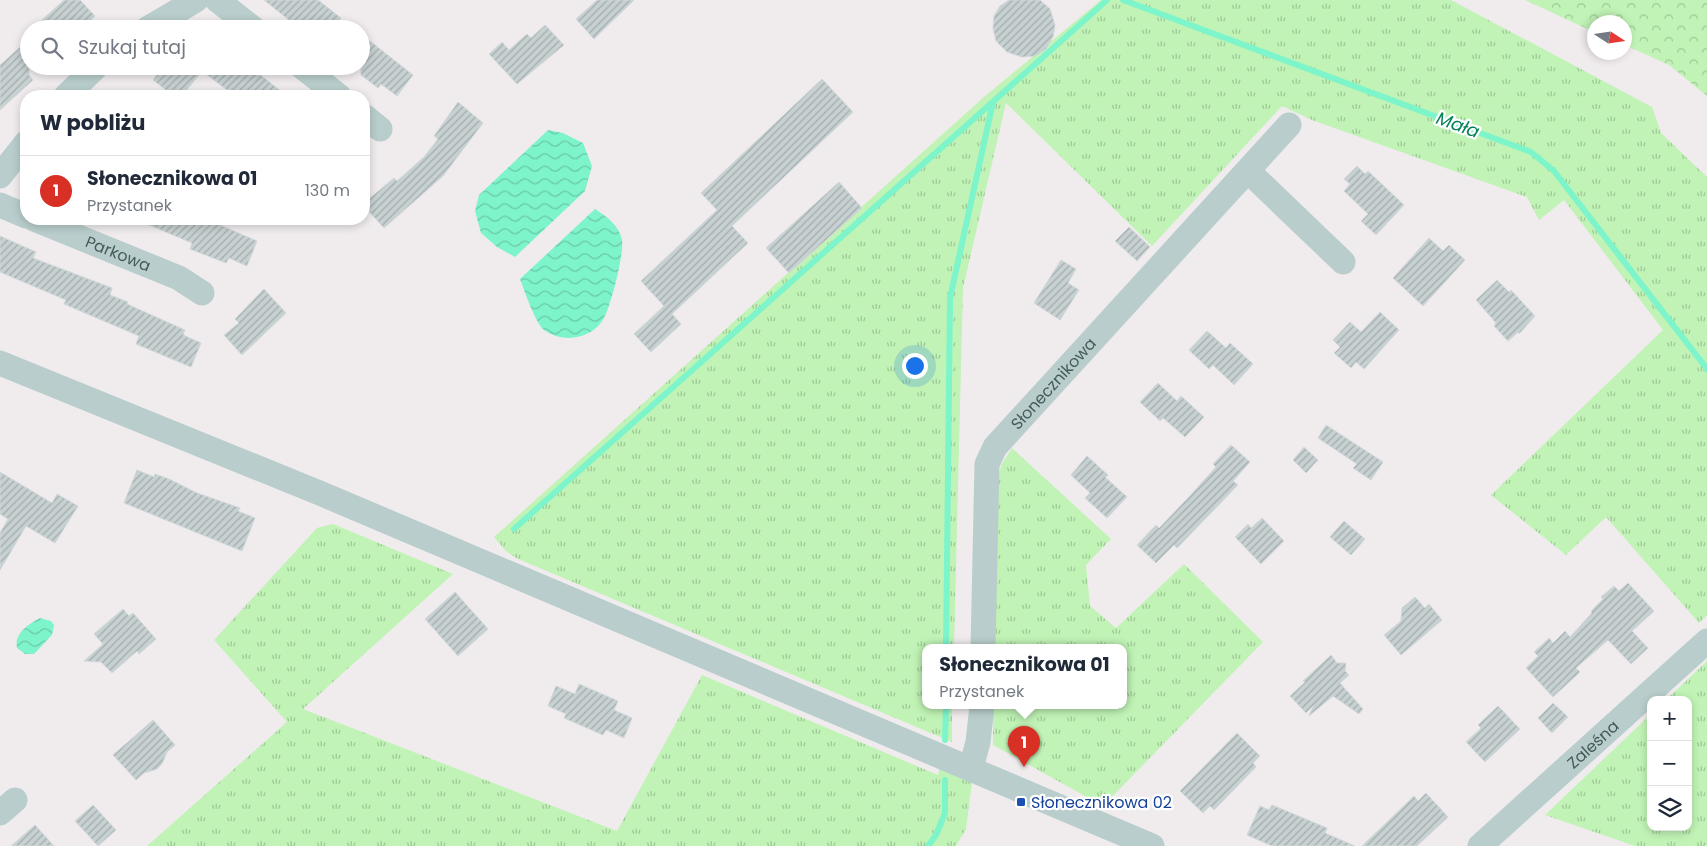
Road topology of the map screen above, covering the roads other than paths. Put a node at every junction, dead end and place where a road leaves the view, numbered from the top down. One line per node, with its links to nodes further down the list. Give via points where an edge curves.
1 (196, 0): 3 (street)
2 (217, 0): 4 (street)
3 (162, 20)
4 (243, 20)
5 (88, 75): 7 (street)
6 (312, 75): 8 (street)
7 (72, 90)
8 (331, 90)
9 (1289, 125): 11 (street, Słonecznikowa)
10 (20, 151): 12 (street)
11 (1248, 172): 16 (street); 20 (street, Słonecznikowa, via 995,447 987,464)
12 (0, 176)
13 (0, 205): 14 (street)
14 (20, 213)
15 (49, 225): 17 (street, Parkowa, via 179,278)
16 (1343, 262)
17 (202, 293)
18 (0, 363): 22 (street, via 322,494)
19 (1707, 641): 24 (street, Zaleśna)
20 (983, 644)
21 (982, 709): 22 (street)
22 (971, 768): 23 (street)
23 (1152, 846)
24 (1480, 846)

